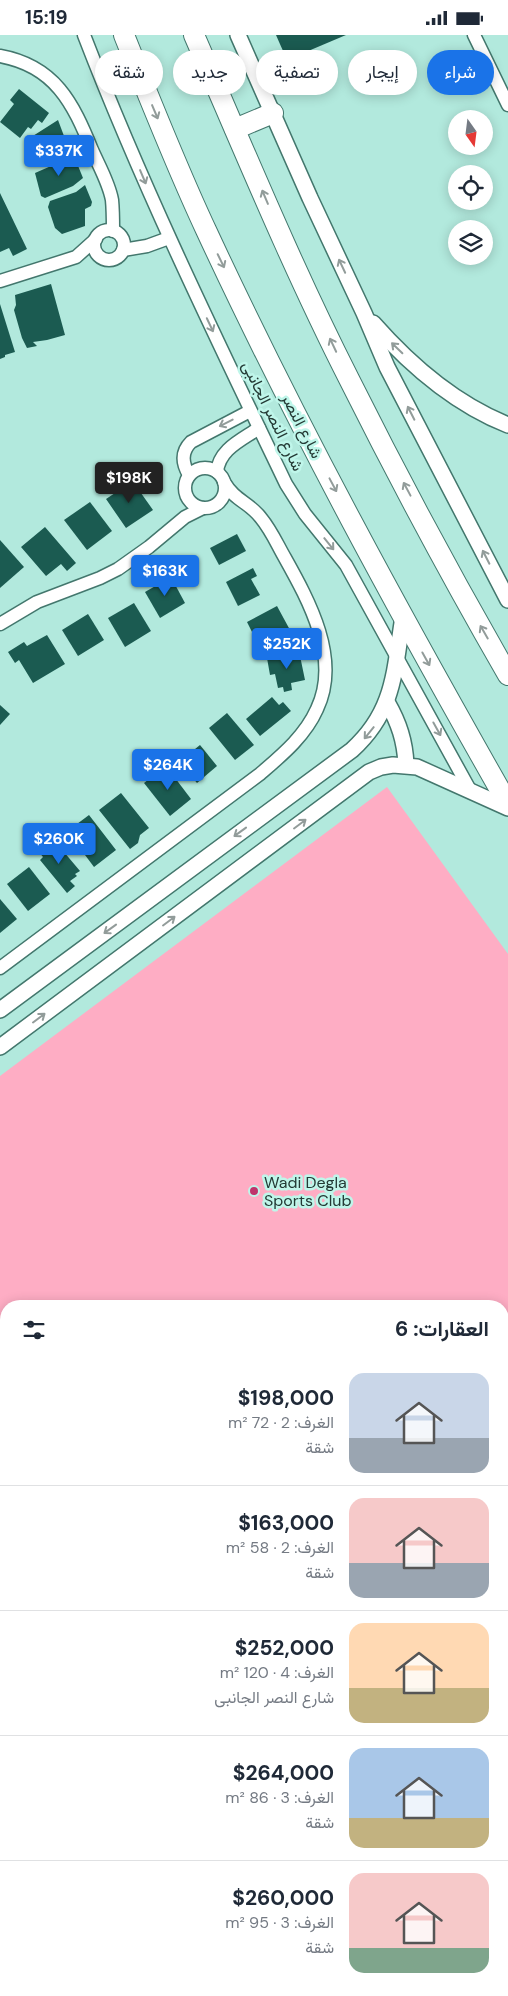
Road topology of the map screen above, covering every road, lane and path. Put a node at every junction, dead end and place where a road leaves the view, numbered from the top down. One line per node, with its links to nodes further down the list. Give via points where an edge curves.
1 (84, 35): 11 (street, شارع النصر الجانبى, one-way to 11, via 110,104)
2 (124, 35): 29 (main road, شارع النصر, one-way to 29, via 206,229 290,403)
3 (194, 35): 9 (main road)
4 (238, 35): 8 (street)
5 (474, 35): 7 (street)
6 (0, 57): 10 (street, via 35,69 54,82 71,103 110,192)
7 (508, 105)
8 (273, 113): 9 (main road); 17 (street, one-way to 8)
9 (235, 129): 32 (main road, one-way to 9, via 348,378)
10 (113, 231): 12 (street, via 103,232); 13 (street, via 121,236)
11 (170, 238): 13 (street); 18 (street, شارع النصر الجانبى, one-way to 18)
12 (96, 239): 14 (street, via 97,253); 15 (street, via 84,251)
13 (123, 250): 14 (street, via 114,260)
14 (104, 259): 15 (street)
15 (64, 262): 16 (street)
16 (0, 281)
17 (364, 313): 19 (street, one-way to 17, via 462,401 426,376); 28 (street, one-way to 17, via 387,367)
18 (250, 411): 20 (street, شارع النصر الجانبى); 21 (street, one-way to 21, via 191,442 183,457)
19 (508, 425)
20 (259, 428): 22 (street, via 224,453 219,461); 31 (street, شارع النصر الجانبى, one-way to 31, via 286,484 305,514 346,565)
21 (189, 475): 22 (street, via 199,468 211,469); 23 (street, via 185,482)
22 (220, 477): 24 (street, via 225,488); 25 (street, via 232,495)
23 (187, 497): 26 (street); 27 (street)
24 (220, 500): 25 (street); 26 (street)
25 (241, 501): 37 (street, via 255,511 269,529 314,616 325,668 318,708 300,736 260,774)
26 (203, 508): 27 (street)
27 (178, 522): 30 (street, via 118,569 37,603)
28 (508, 600)
29 (403, 617): 31 (street); 36 (main road, شارع النصر, one-way to 36)
30 (0, 624)
31 (396, 656): 33 (street); 35 (street, شارع النصر الجانبى, one-way to 35)
32 (508, 675)
33 (387, 702): 34 (street, via 403,738); 38 (street, one-way to 38, via 373,729 352,750)
34 (406, 765): 35 (street); 39 (street, one-way to 34, via 369,772 381,767)
35 (470, 790): 36 (street)
36 (508, 806)
37 (0, 968)
38 (0, 1010)
39 (0, 1047)

